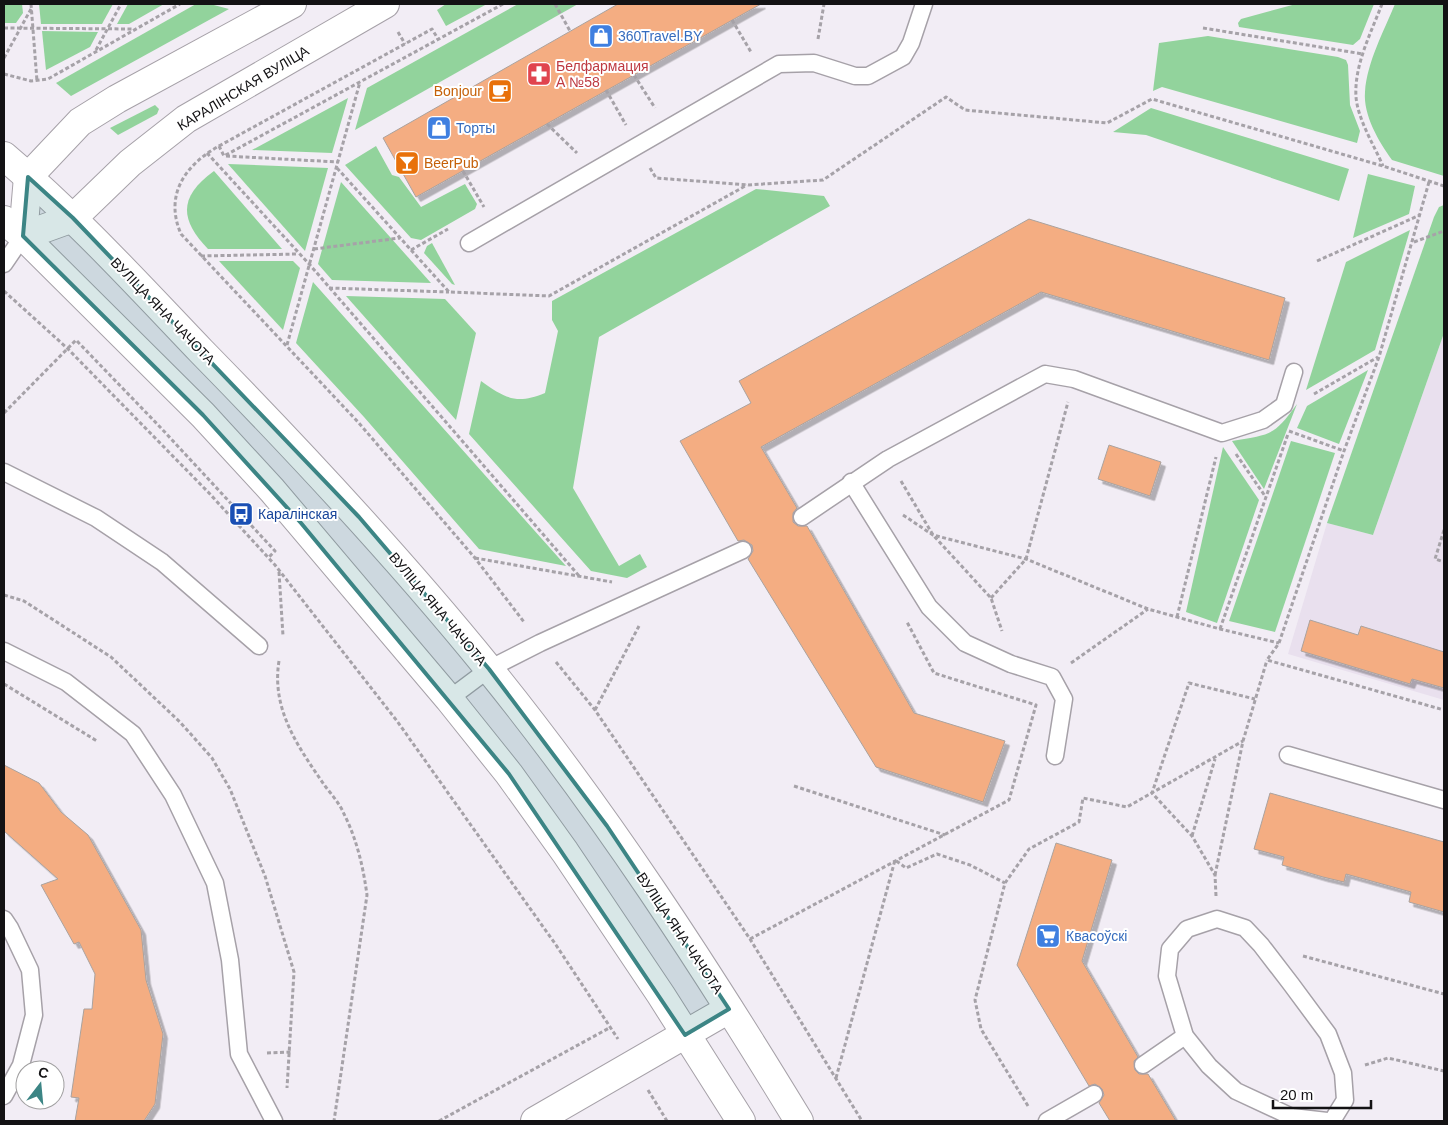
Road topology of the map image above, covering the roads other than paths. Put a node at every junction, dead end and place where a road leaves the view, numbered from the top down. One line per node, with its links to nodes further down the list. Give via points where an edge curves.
1 (292, 4): 5 (main road, via 117,98 80,122)
2 (385, 4): 6 (main road, КАРАЛІНСКАЯ ВУЛІЦА, via 186,119 130,163)
3 (924, 4): 8 (lane, via 912,43 903,57 868,76 855,76 814,63 779,64)
4 (4, 156): 5 (main road, ВУЛІЦА ЯНА ЧАЧОТА)
5 (28, 177): 6 (main road, ВУЛІЦА ЯНА ЧАЧОТА); 7 (main road)
6 (73, 218): 7 (main road, КАРАЛІНСКАЯ ВУЛІЦА); 17 (main road, ВУЛІЦА ЯНА ЧАЧОТА, via 359,517)
7 (14, 228): 9 (lane); 18 (main road, via 203,414 272,490)
8 (469, 243)
9 (4, 264)
10 (1294, 372): 12 (lane, via 1284,405 1263,420 1222,433 1074,379 1045,374 888,458)
11 (4, 472): 15 (lane, via 96,518 162,562)
12 (851, 482): 13 (lane); 19 (lane, via 929,607 965,643 1011,664 1052,677 1064,698)
13 (802, 517)
14 (743, 550): 17 (lane)
15 (259, 646)
16 (4, 651): 29 (lane, via 66,682 133,734 173,795 215,883 230,960 239,1054)
17 (490, 669): 18 (lane); 23 (main road, ВУЛІЦА ЯНА ЧАЧОТА, via 607,826)
18 (449, 699): 24 (main road, via 565,852)
19 (1055, 756)
20 (1288, 756): 21 (lane)
21 (1444, 800)
22 (4, 919): 28 (lane, via 30,970 34,1015 21,1065)
23 (729, 1008): 24 (main road); 32 (main road, ВУЛІЦА ЯНА ЧАЧОТА)
24 (685, 1035): 30 (main road); 31 (main road)
25 (1185, 1036): 26 (lane); 34 (lane, via 1208,1066 1236,1091 1292,1117); 35 (lane, via 1167,976 1170,949 1187,929 1217,919 1245,928 1328,1034 1343,1073 1345,1100)
26 (1142, 1065)
27 (1094, 1094): 33 (lane)
28 (4, 1096)
29 (274, 1121)
30 (536, 1121)
31 (741, 1121)
32 (799, 1121)
33 (1047, 1121)
34 (1327, 1121)
35 (1332, 1121)

